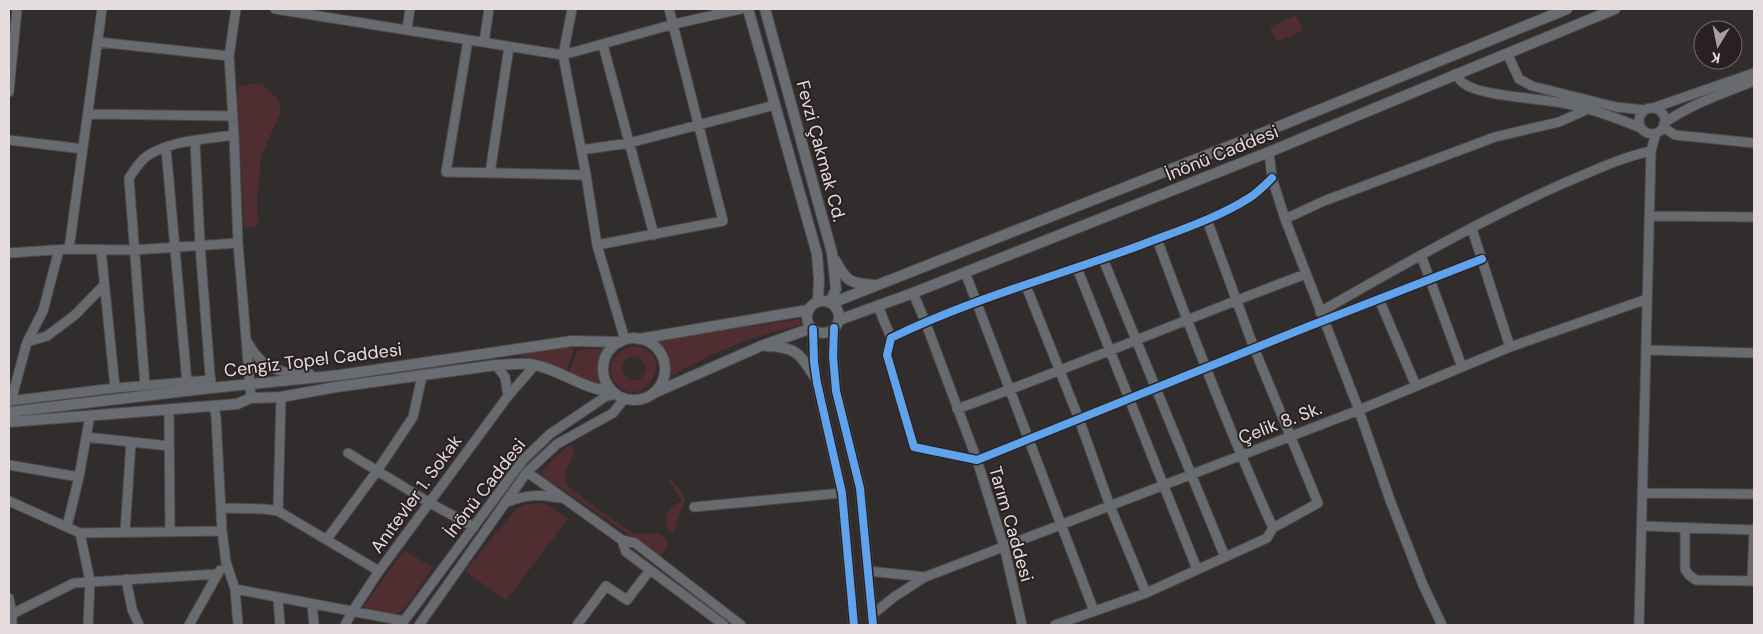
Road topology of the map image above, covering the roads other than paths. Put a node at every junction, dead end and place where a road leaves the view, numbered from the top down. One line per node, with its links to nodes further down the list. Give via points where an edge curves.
1 (17, 9): 29 (street)
2 (102, 9): 18 (street)
3 (236, 9): 24 (street)
4 (275, 9): 14 (street)
5 (410, 9): 16 (street)
6 (489, 9): 19 (street)
7 (572, 9): 23 (street)
8 (669, 9): 15 (street)
9 (741, 9): 15 (street)
10 (748, 9): 30 (main road, Fevzi Çakmak Cd.)
11 (765, 9): 67 (main road, Fevzi Çakmak Cd.)
12 (1568, 9): 25 (main road, İnönü Caddesi)
13 (1615, 9): 22 (main road, İnönü Caddesi)
14 (326, 13): 16 (street)
15 (674, 24): 20 (street); 35 (street)
16 (407, 30): 17 (street)
17 (468, 40): 19 (street); 48 (street, via 446,172)
18 (98, 42): 24 (street); 33 (street)
19 (484, 42): 21 (street)
20 (603, 45): 23 (street); 41 (street)
21 (509, 47): 23 (street); 48 (street)
22 (1507, 53): 27 (main road, İnönü Caddesi); 32 (street, via 1519,79 1532,86 1616,107)
23 (563, 54): 45 (street)
24 (229, 56): 34 (street)
25 (1448, 58): 27 (main road); 76 (main road, İnönü Caddesi)
26 (1754, 73): 32 (street)
27 (1455, 74): 31 (street, via 1464,84 1477,89); 47 (main road, İnönü Caddesi)
28 (1754, 81): 36 (street, via 1690,107)
29 (9, 92)
30 (775, 105): 35 (street); 82 (main road, Fevzi Çakmak Cd., via 817,254)
31 (1588, 109): 37 (street); 53 (street, via 1559,122 1495,137 1324,201)
32 (1649, 109): 36 (street, via 1661,112 1664,119); 37 (street, via 1642,112 1639,120)
33 (88, 114): 34 (street); 44 (street)
34 (233, 116): 38 (street)
35 (698, 124): 41 (street); 56 (street, via 723,221)
36 (1661, 128): 37 (street, via 1647,133); 42 (street, via 1675,135); 46 (street)
37 (1642, 129): 46 (street)
38 (234, 135): 40 (street); 58 (street)
39 (9, 140): 44 (street)
40 (195, 141): 43 (street); 59 (street)
41 (629, 143): 45 (street); 56 (street)
42 (1754, 143)
43 (166, 148): 61 (street); 65 (street, via 149,154 129,178)
44 (83, 149): 62 (street)
45 (581, 150): 49 (street)
46 (1650, 151): 51 (street); 55 (street, via 1628,156 1585,174)
47 (1269, 152): 50 (street); 72 (main road, İnönü Caddesi)
48 (490, 172): 49 (street)
49 (586, 175): 60 (street)
50 (1272, 178): 53 (street); 54 (street, via 1249,198)
51 (1649, 216): 52 (street); 80 (street)
52 (1754, 218)
53 (1285, 219): 73 (street)
54 (1207, 220): 57 (street); 81 (street)
55 (1472, 228): 68 (street); 70 (street)
56 (654, 235): 60 (street)
57 (1157, 239): 69 (street); 88 (street)
58 (238, 243): 59 (street); 93 (street)
59 (200, 245): 61 (street); 113 (street)
60 (597, 245): 96 (street)
61 (176, 246): 65 (street); 111 (street)
62 (69, 249): 63 (street); 64 (street)
63 (59, 250): 66 (street); 97 (street, via 43,311)
64 (102, 250): 65 (street); 75 (street)
65 (134, 250): 115 (street)
66 (9, 253)
67 (832, 253): 76 (main road, via 843,276 854,283); 84 (main road, Fevzi Çakmak Cd., via 836,290)
68 (1421, 255): 74 (street); 87 (street)
69 (1103, 259): 71 (street); 95 (street)
70 (1482, 259): 74 (street); 99 (street)
71 (1077, 268): 77 (street); 102 (street)
72 (965, 272): 78 (main road, İnönü Caddesi); 83 (street)
73 (1306, 274): 81 (street); 87 (street)
74 (1430, 279): 79 (street); 106 (street)
75 (104, 285): 97 (street, via 75,315 47,336); 117 (street)
76 (877, 285): 84 (main road, İnönü Caddesi)
77 (1026, 286): 83 (street); 108 (street)
78 (913, 293): 85 (main road, İnönü Caddesi); 89 (street, Tarım Caddesi)
79 (1379, 299): 87 (street); 116 (street)
80 (1647, 299): 99 (street, Çelik 8. Sk.); 101 (street)
81 (1236, 300): 88 (street); 100 (street)
82 (818, 301): 84 (main road); 86 (main road)
83 (977, 302): 89 (street); 119 (street)
84 (831, 303): 90 (main road, via 838,310)
85 (878, 306): 90 (main road, İnönü Caddesi); 92 (street)
86 (808, 310): 91 (main road, via 807,318); 94 (main road)
87 (1322, 317): 100 (street); 130 (street)
88 (1187, 319): 95 (street); 107 (street)
89 (925, 322): 92 (street); 128 (street, Tarım Caddesi)
90 (836, 324): 91 (main road, via 826,332); 179 (main road, via 833,356 836,392 860,488)
91 (813, 329): 98 (main road); 112 (main road)
92 (891, 338): 142 (street, via 887,355 914,447)
93 (246, 339): 109 (street, via 256,356 282,372); 114 (street)
94 (638, 339): 96 (main road); 120 (main road, via 652,345 662,356 664,376)
95 (1137, 340): 102 (street); 118 (street)
96 (622, 341): 109 (main road, Cengiz Topel Caddesi, via 572,341); 121 (main road, via 612,347 603,364 606,383)
97 (27, 342): 126 (street)
98 (761, 346): 112 (main road, via 785,347 804,358); 120 (main road)
99 (1510, 347): 106 (street, Çelik 8. Sk.)
100 (1254, 348): 107 (street); 135 (street)
101 (1646, 350): 103 (street); 150 (street)
102 (1110, 352): 108 (street); 125 (street)
103 (1754, 353)
104 (496, 365): 105 (main road, Cengiz Topel Caddesi); 110 (main road, Cengiz Topel Caddesi); 123 (street, via 505,377)
105 (535, 365): 121 (main road, Cengiz Topel Caddesi); 123 (street, Anıtevler 1. Sokak)
106 (1462, 367): 116 (street, Çelik 8. Sk.)
107 (1205, 368): 118 (street); 141 (street)
108 (1060, 371): 119 (street); 133 (street)
109 (340, 375): 114 (main road, Cengiz Topel Caddesi)
110 (422, 376): 122 (main road, Cengiz Topel Caddesi); 144 (street, via 413,417)
111 (187, 383): 113 (street); 115 (street)
112 (817, 383): 149 (main road)
113 (211, 384): 114 (main road, Cengiz Topel Caddesi); 127 (main road); 131 (main road, Cengiz Topel Caddesi)
114 (251, 385): 124 (street)
115 (145, 386): 117 (street)
116 (1416, 386): 130 (street, Çelik 8. Sk.)
117 (115, 388): 126 (street)
118 (1157, 388): 125 (street); 146 (street)
119 (1009, 390): 128 (street); 137 (street)
120 (653, 393): 121 (main road, via 634,400)
121 (617, 395): 145 (street, İnönü Caddesi, via 613,413 557,444); 163 (street, İnönü Caddesi, via 605,397 550,434 522,460)
122 (281, 396): 124 (main road, Cengiz Topel Caddesi); 159 (street)
123 (508, 396): 154 (street, Anıtevler 1. Sokak)
124 (251, 398): 127 (main road, Cengiz Topel Caddesi, via 237,404)
125 (1128, 399): 133 (street); 148 (street)
126 (10, 401)
127 (214, 406): 129 (main road, Cengiz Topel Caddesi); 158 (street)
128 (958, 409): 142 (street, Tarım Caddesi)
129 (170, 410): 132 (main road, Cengiz Topel Caddesi); 139 (street)
130 (1359, 410): 135 (street, Çelik 8. Sk.); 211 (street, via 1390,500)
131 (9, 412)
132 (90, 414): 134 (main road, Cengiz Topel Caddesi); 136 (street)
133 (1079, 419): 137 (street); 156 (street)
134 (9, 422)
135 (1292, 436): 141 (street, Çelik 8. Sk.); 164 (street, via 1318,503)
136 (86, 437): 138 (street); 147 (street)
137 (1028, 439): 142 (street); 160 (street)
138 (131, 442): 139 (street); 169 (street)
139 (169, 446): 167 (street)
140 (348, 453): 144 (street)
141 (1240, 456): 146 (street, Çelik 8. Sk.); 164 (street)
142 (977, 460): 173 (street, Tarım Caddesi)
143 (9, 465): 147 (street)
144 (377, 471): 154 (street); 171 (street)
145 (527, 472): 152 (street); 155 (street, İnönü Caddesi)
146 (1193, 474): 148 (street, Çelik 8. Sk.); 174 (street)
147 (79, 477): 161 (street)
148 (1162, 486): 156 (street, Çelik 8. Sk.); 176 (street)
149 (842, 493): 157 (street); 207 (main road)
150 (1642, 493): 151 (street); 162 (street)
151 (1754, 494)
152 (565, 499): 155 (street, via 525,495); 172 (street)
153 (9, 501): 161 (street)
154 (430, 503): 163 (street); 178 (street, Anıtevler 1. Sokak)
155 (505, 503): 203 (street, İnönü Caddesi)
156 (1110, 506): 160 (street, Çelik 8. Sk.); 186 (street)
157 (694, 507)
158 (221, 508): 159 (street); 168 (street)
159 (278, 511): 171 (street)
160 (1060, 525): 173 (street, Çelik 8. Sk.); 190 (street)
161 (67, 526): 170 (street)
162 (1642, 526): 165 (street); 212 (street)
163 (474, 527): 194 (street, İnönü Caddesi)
164 (1273, 528): 174 (street, via 1267,538)
165 (1685, 528): 166 (street); 184 (street, via 1685,569 1692,578)
166 (1754, 530): 184 (street)
167 (170, 531): 168 (street); 169 (street)
168 (222, 531): 175 (street)
169 (125, 532): 170 (street)
170 (80, 533): 183 (street)
171 (327, 539): 178 (street)
172 (622, 540): 177 (street, via 626,552); 206 (street, via 635,544)
173 (1004, 547): 181 (street, Çelik 8. Sk.); 209 (street, Tarım Caddesi)
174 (1225, 557): 176 (street)
175 (226, 562): 180 (street); 185 (street)
176 (1197, 569): 186 (street)
177 (650, 570): 204 (street, via 627,600 606,586); 205 (street)
178 (379, 571): 191 (street, Anıtevler 1. Sokak)
179 (868, 571): 181 (street); 193 (main road)
180 (218, 574): 182 (street); 198 (street)
181 (925, 577): 193 (street)
182 (126, 579): 183 (street); 197 (street)
183 (90, 581): 192 (street, via 74,583); 196 (street)
184 (1753, 581)
185 (235, 589): 187 (street); 199 (street)
186 (1146, 593): 190 (street)
187 (278, 596): 189 (street); 200 (street)
188 (9, 598): 192 (street)
189 (312, 605): 191 (street); 201 (street)
190 (1094, 611): 210 (street)
191 (352, 612): 194 (street); 202 (street, Anıtevler 1. Sokak)
192 (12, 614): 195 (street)
193 (873, 614): 208 (main road)
194 (403, 623)
195 (12, 625)
196 (88, 625)
197 (139, 625)
198 (189, 625)
199 (238, 625)
200 (280, 625)
201 (314, 625)
202 (345, 625)
203 (419, 625)
204 (577, 625)
205 (724, 625)
206 (741, 625)
207 (854, 625)
208 (873, 625)
209 (1022, 625)
210 (1055, 625)
211 (1442, 625)
212 (1639, 625)

